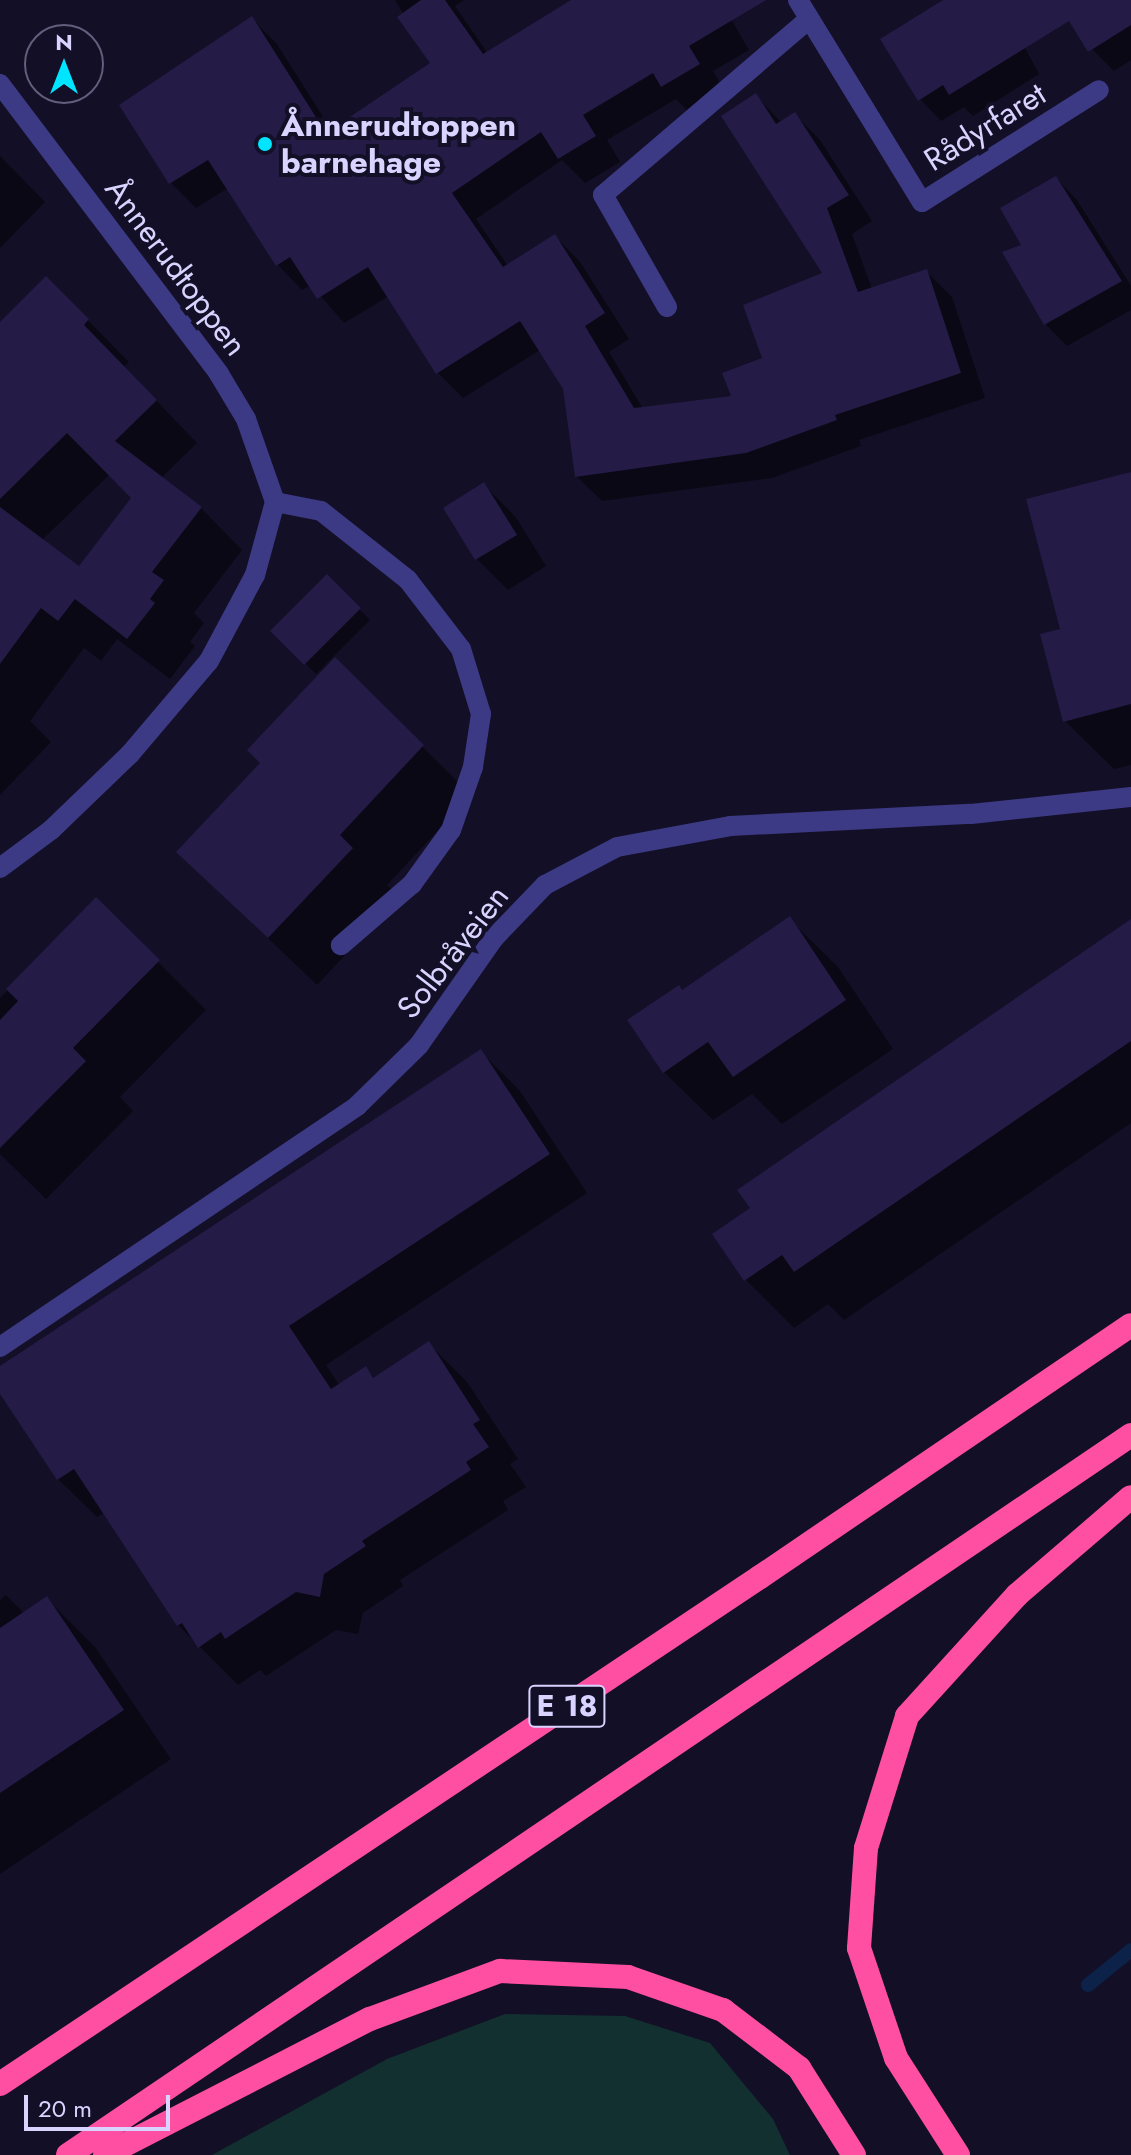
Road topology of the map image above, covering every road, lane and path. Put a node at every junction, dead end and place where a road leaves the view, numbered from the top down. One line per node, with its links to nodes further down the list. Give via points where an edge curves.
1 (798, 0): 2 (street, Rådyrfaret)
2 (809, 19): 4 (street, Rådyrfaret, via 922,202); 5 (street, via 603,195)
3 (0, 84): 6 (street, Ånnerudtoppen, via 219,374 246,419)
4 (1099, 90)
5 (667, 307)
6 (275, 502): 8 (street, via 255,575 209,661 130,754 51,830); 9 (street, via 321,511 408,580 461,649 481,714 473,767 451,830 412,884)
7 (1131, 797): 11 (street, Solbråveien, via 971,814 730,826 617,847 545,885 494,938 419,1045 357,1106)
8 (0, 868)
9 (341, 945)
10 (1131, 1325): 14 (highway, E 18)
11 (0, 1347)
12 (1131, 1435): 15 (highway, E 18)
13 (1131, 1497): 18 (highway, via 1017,1595 907,1716 866,1848 859,1948 896,2058)
14 (0, 2084)
15 (68, 2155)
16 (105, 2155): 17 (highway, via 370,2019 500,1971 628,1977 723,2010 799,2068)
17 (854, 2155)
18 (958, 2155)

